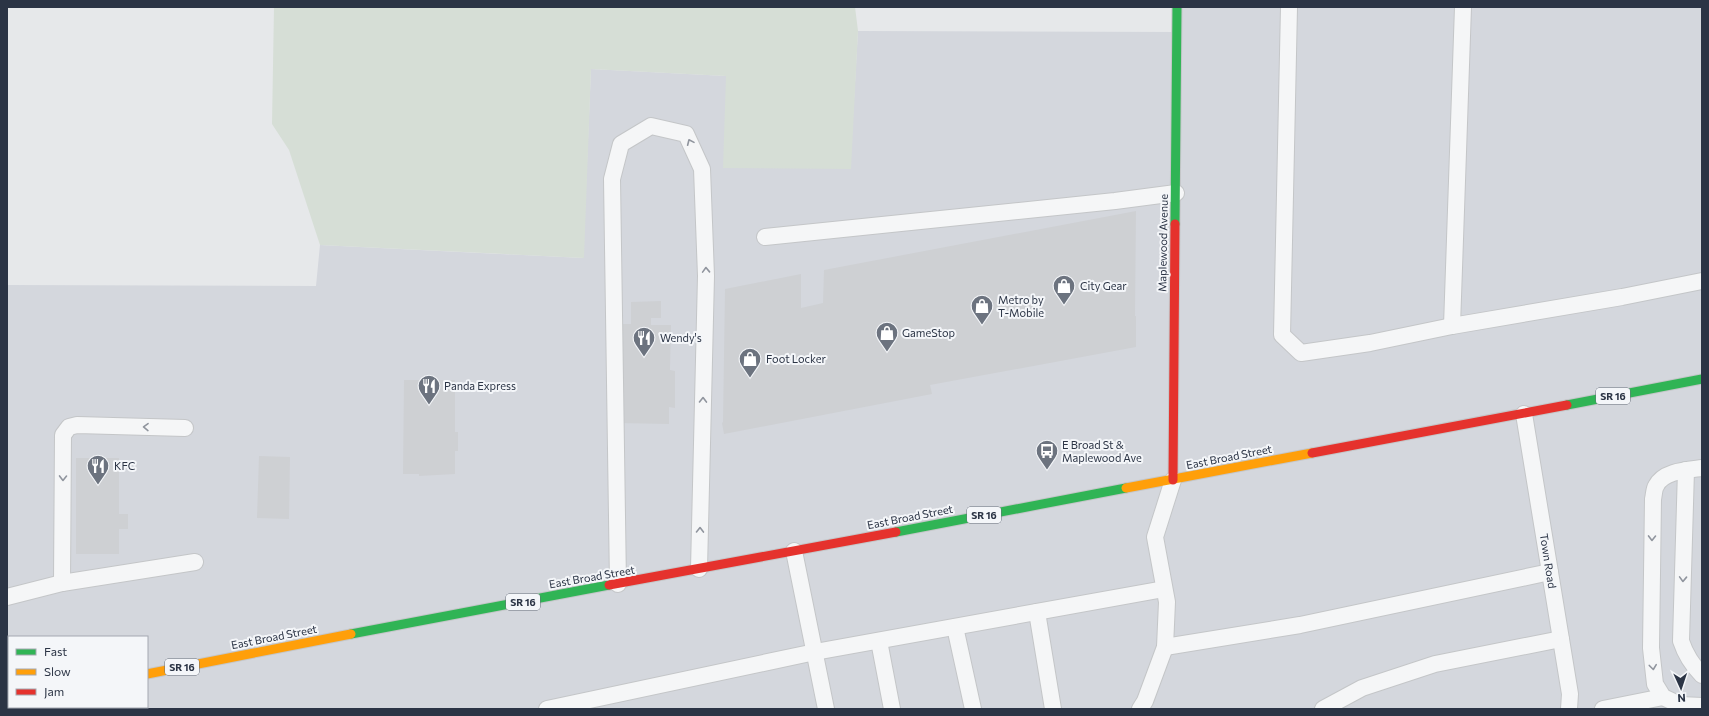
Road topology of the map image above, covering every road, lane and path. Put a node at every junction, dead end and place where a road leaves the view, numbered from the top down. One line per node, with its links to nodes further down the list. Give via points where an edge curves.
1 (1177, 7): 4 (main road, Maplewood Avenue)
2 (1289, 7): 7 (lane, via 1282,335 1301,353 1370,343)
3 (1463, 7): 7 (lane)
4 (1176, 193): 5 (lane); 12 (main road, Maplewood Avenue)
5 (765, 237)
6 (1702, 281): 7 (lane)
7 (1452, 326)
8 (1702, 379): 9 (main road, East Broad Street / SR 16)
9 (1524, 414): 12 (main road, East Broad Street / SR 16); 16 (lane, Town Road)
10 (185, 428): 17 (lane, one-way to 17, via 77,425 69,427 63,435)
11 (1694, 469): 28 (lane, one-way to 28, via 1681,641 1685,654); 29 (lane, one-way to 29, via 1664,476 1656,486 1653,499 1651,648 1655,684)
12 (1173, 480): 13 (main road, East Broad Street / SR 16); 19 (lane, via 1155,537)
13 (794, 551): 15 (main road, East Broad Street / SR 16); 26 (lane)
14 (196, 562): 17 (lane)
15 (699, 569): 18 (main road, East Broad Street / SR 16); 18 (lane, one-way to 18, via 706,276 702,169 686,134 651,126 622,144 612,179)
16 (1550, 572): 23 (lane, Town Road); 25 (lane, via 1300,625)
17 (62, 583): 20 (lane)
18 (618, 584): 27 (main road, East Broad Street / SR 16)
19 (1164, 589): 21 (lane); 25 (lane, via 1167,602)
20 (7, 597)
21 (1037, 612): 22 (lane); 35 (lane)
22 (955, 627): 24 (lane); 34 (lane)
23 (1561, 639): 37 (lane, via 1435,664 1362,688); 38 (lane, Town Road, via 1570,694)
24 (879, 641): 26 (lane); 33 (lane)
25 (1165, 647): 36 (lane)
26 (815, 652): 31 (lane); 32 (lane)
27 (148, 674)
28 (1702, 675)
29 (1663, 697): 30 (lane, via 1680,705); 39 (lane)
30 (1702, 706)
31 (547, 709)
32 (826, 709)
33 (892, 709)
34 (973, 709)
35 (1053, 709)
36 (1140, 709)
37 (1324, 709)
38 (1569, 709)
39 (1603, 709)

